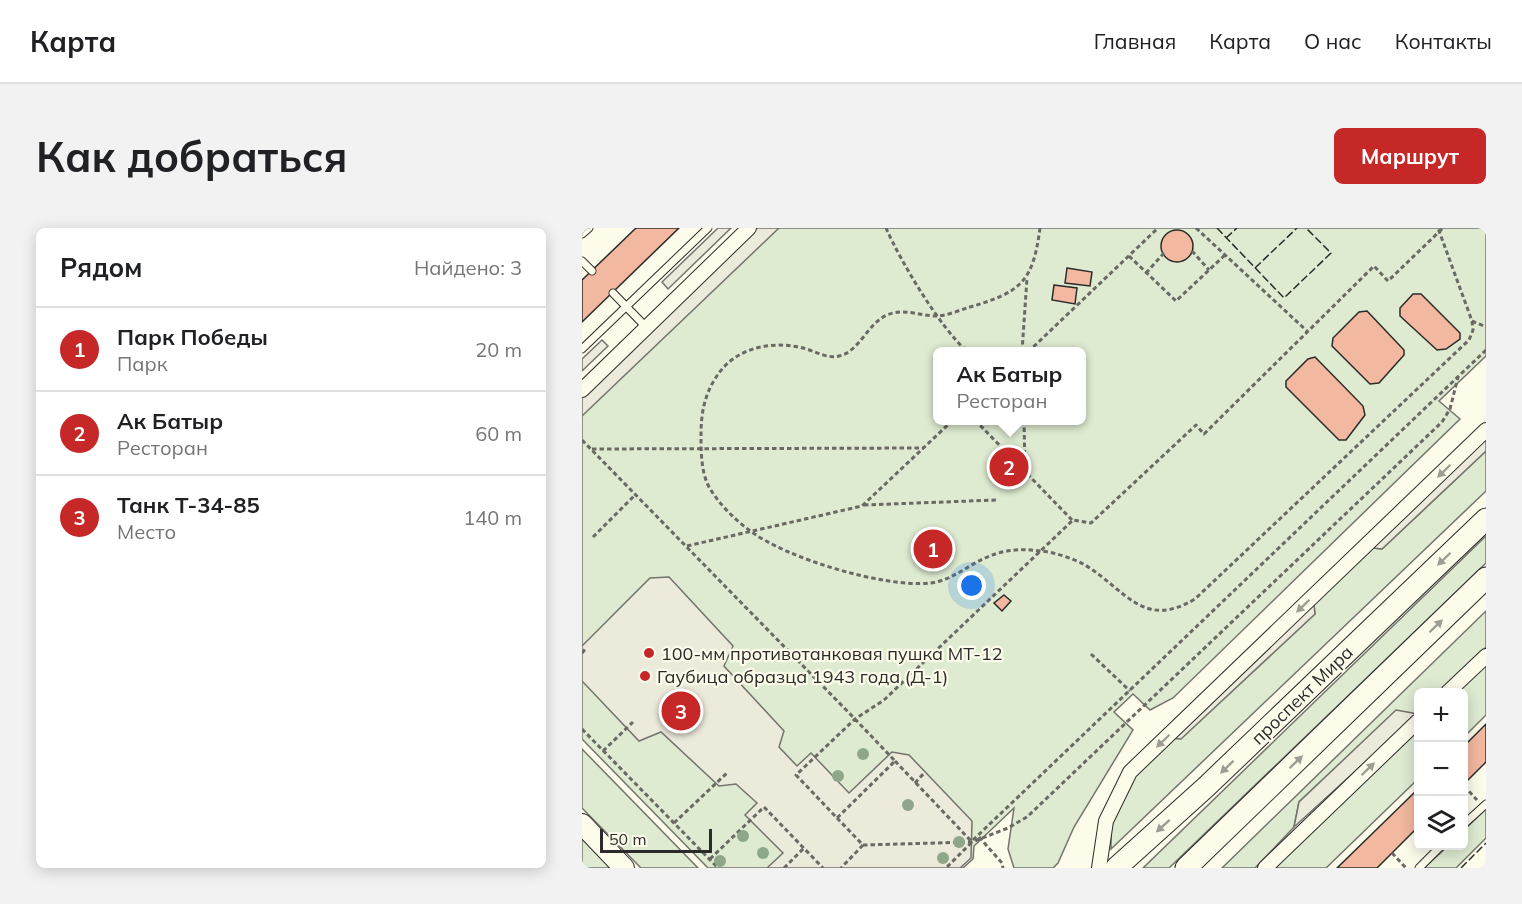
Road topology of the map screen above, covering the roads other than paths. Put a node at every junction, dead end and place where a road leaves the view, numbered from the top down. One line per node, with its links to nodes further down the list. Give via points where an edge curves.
1 (589, 228): 4 (lane)
2 (708, 228): 8 (lane)
3 (749, 228): 9 (street)
4 (582, 234)
5 (582, 261): 6 (lane)
6 (592, 271)
7 (613, 293): 8 (lane)
8 (626, 307): 9 (lane); 10 (lane)
9 (646, 327): 11 (street)
10 (582, 350)
11 (582, 390)
12 (1486, 430): 23 (street, one-way to 23, via 1130,772 1106,821)
13 (1486, 519): 24 (main road, проспект Мира, one-way to 24)
14 (1486, 578): 25 (main road, one-way to 14)
15 (1486, 656): 16 (street)
16 (1453, 688)
17 (1414, 726): 26 (street, one-way to 17)
18 (1485, 805): 19 (lane)
19 (1468, 820)
20 (582, 824): 22 (main road)
21 (1437, 850): 27 (lane)
22 (624, 868)
23 (1099, 868)
24 (1116, 868)
25 (1186, 868)
26 (1265, 868)
27 (1419, 868)

